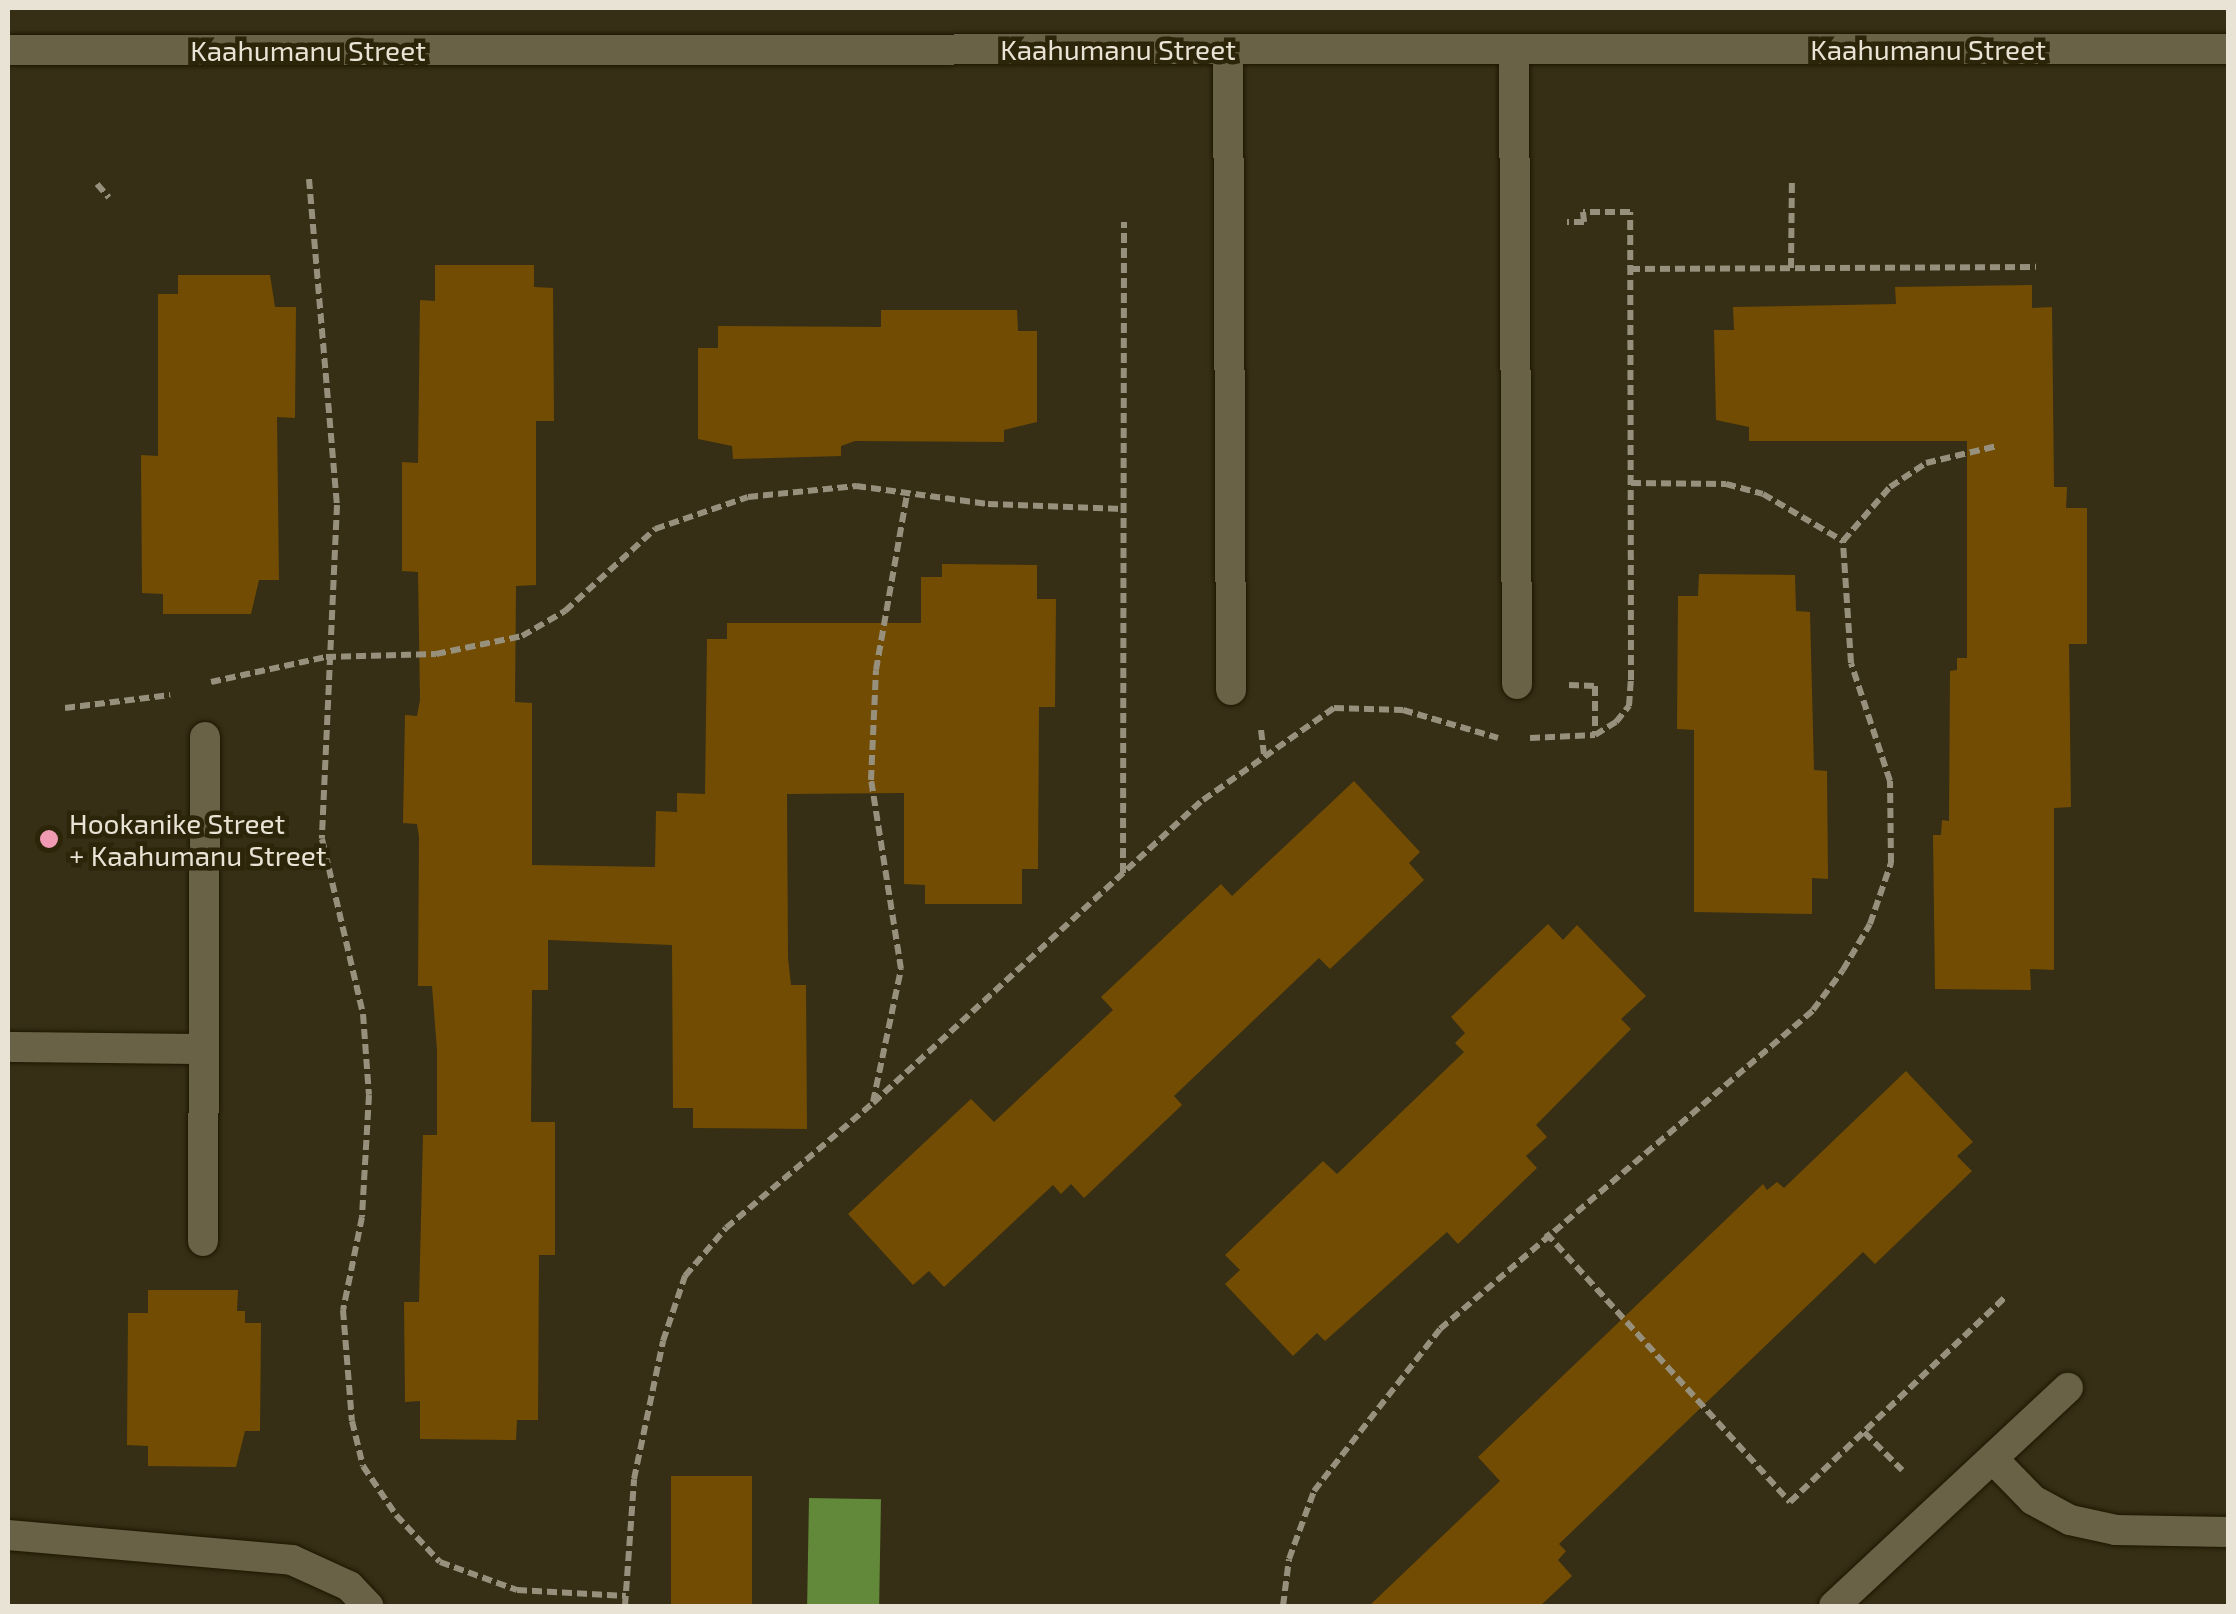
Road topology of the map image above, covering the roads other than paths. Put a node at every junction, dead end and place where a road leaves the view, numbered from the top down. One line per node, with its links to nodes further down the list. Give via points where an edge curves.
1 (2228, 48): 3 (street, Kaahumanu Street)
2 (1228, 49): 3 (street, Kaahumanu Street); 4 (street, Kaahumanu Street); 6 (street)
3 (1514, 49): 5 (street)
4 (8, 50)
5 (1518, 684)
6 (1231, 690)
7 (206, 738): 9 (street)
8 (8, 1047): 9 (street)
9 (204, 1048): 10 (street)
10 (202, 1241)
11 (2068, 1388): 12 (street)
12 (1993, 1459): 13 (street, via 2033,1500 2070,1520 2116,1530); 16 (street)
13 (2228, 1532)
14 (8, 1535): 15 (street, via 292,1560 349,1586)
15 (368, 1606)
16 (1834, 1606)

